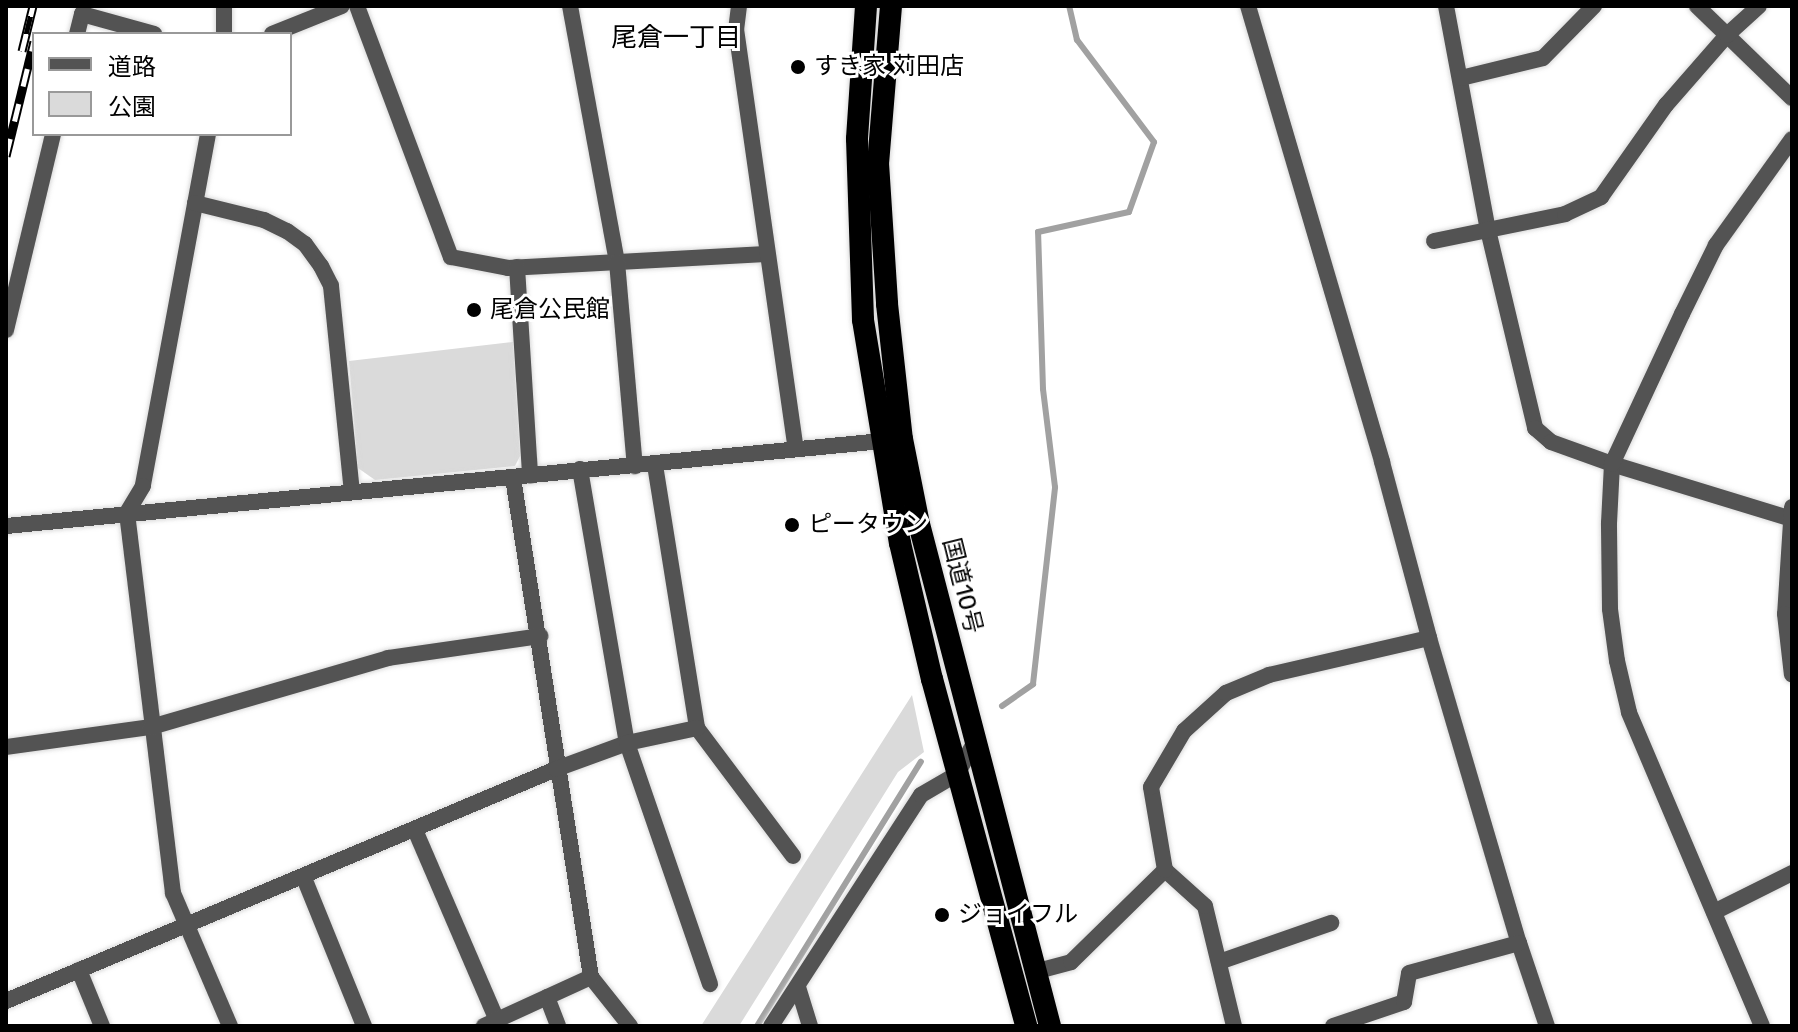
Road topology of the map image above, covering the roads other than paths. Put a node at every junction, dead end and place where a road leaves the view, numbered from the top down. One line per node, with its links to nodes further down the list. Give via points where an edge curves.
1 (224, 6): 16 (street)
2 (342, 6): 17 (street)
3 (357, 6): 29 (street, via 451,257)
4 (570, 6): 28 (street)
5 (739, 6): 27 (street, via 736,29)
6 (866, 6): 31 (highway, 国道10号, via 857,139 863,320)
7 (891, 6): 31 (highway, 国道10号, via 878,163)
8 (1248, 6): 43 (street)
9 (1446, 6): 19 (street)
10 (1594, 6): 19 (street, via 1543,58)
11 (1697, 6): 18 (street)
12 (1759, 6): 18 (street)
13 (94, 12): 14 (street, via 82,14); 15 (street)
14 (78, 32)
15 (149, 32)
16 (224, 32)
17 (277, 32)
18 (1727, 35): 20 (street); 25 (street, via 1666,105 1601,197 1565,214)
19 (1461, 78): 25 (street)
20 (1792, 98)
21 (53, 136): 30 (street)
22 (208, 136): 24 (street)
23 (1792, 139): 33 (street, via 1716,245)
24 (195, 203): 38 (street, via 287,231 321,266 331,286); 40 (street, via 143,486)
25 (1488, 230): 26 (street); 33 (street, via 1535,428 1551,442)
26 (1434, 241)
27 (766, 254): 28 (street); 32 (street)
28 (617, 262): 29 (street); 35 (street)
29 (517, 267): 37 (street)
30 (6, 330)
31 (892, 440): 32 (street); 47 (highway, 国道10号); 51 (highway, 国道10号, via 900,543)
32 (796, 448): 34 (street)
33 (1612, 464): 39 (street); 57 (street, via 1610,609 1617,661 1629,712)
34 (655, 465): 35 (street); 46 (street)
35 (635, 466): 36 (street)
36 (580, 469): 37 (street); 48 (street)
37 (521, 477): 38 (street); 42 (street)
38 (352, 492): 40 (street)
39 (1791, 512): 44 (street, via 1785,614)
40 (127, 513): 41 (street); 45 (street)
41 (6, 526)
42 (540, 636): 45 (street, via 388,658); 50 (street)
43 (1429, 638): 54 (street, via 1269,675 1204,709 1184,731 1151,787); 60 (street)
44 (1792, 675)
45 (151, 727): 49 (street); 59 (street, via 173,893)
46 (697, 728): 48 (street); 53 (street)
47 (975, 741): 51 (street); 63 (highway, 国道10号)
48 (627, 743): 50 (street); 65 (street)
49 (6, 747)
50 (556, 769): 52 (street); 64 (street)
51 (957, 774): 66 (street, via 921,795); 77 (highway, 国道10号)
52 (415, 830): 56 (street); 69 (street)
53 (793, 856)
54 (1165, 870): 61 (street, via 1205,906); 63 (street, via 1071,962)
55 (1792, 873): 57 (street)
56 (304, 878): 59 (street); 72 (street)
57 (1714, 912): 82 (street)
58 (1331, 923): 61 (street)
59 (187, 924): 62 (street); 71 (street)
60 (1519, 943): 80 (street, via 1409,973 1404,1002); 81 (street)
61 (1219, 962): 79 (street)
62 (79, 970): 68 (street); 70 (street)
63 (1034, 972): 78 (highway, 国道10号)
64 (591, 977): 67 (street); 74 (street)
65 (710, 984)
66 (798, 987): 75 (street); 76 (street)
67 (547, 997): 69 (street); 73 (street)
68 (6, 1001)
69 (490, 1023)
70 (102, 1026)
71 (230, 1026)
72 (364, 1026)
73 (558, 1026)
74 (630, 1026)
75 (771, 1026)
76 (810, 1026)
77 (1026, 1026)
78 (1050, 1026)
79 (1234, 1026)
80 (1333, 1026)
81 (1547, 1026)
82 (1762, 1026)

